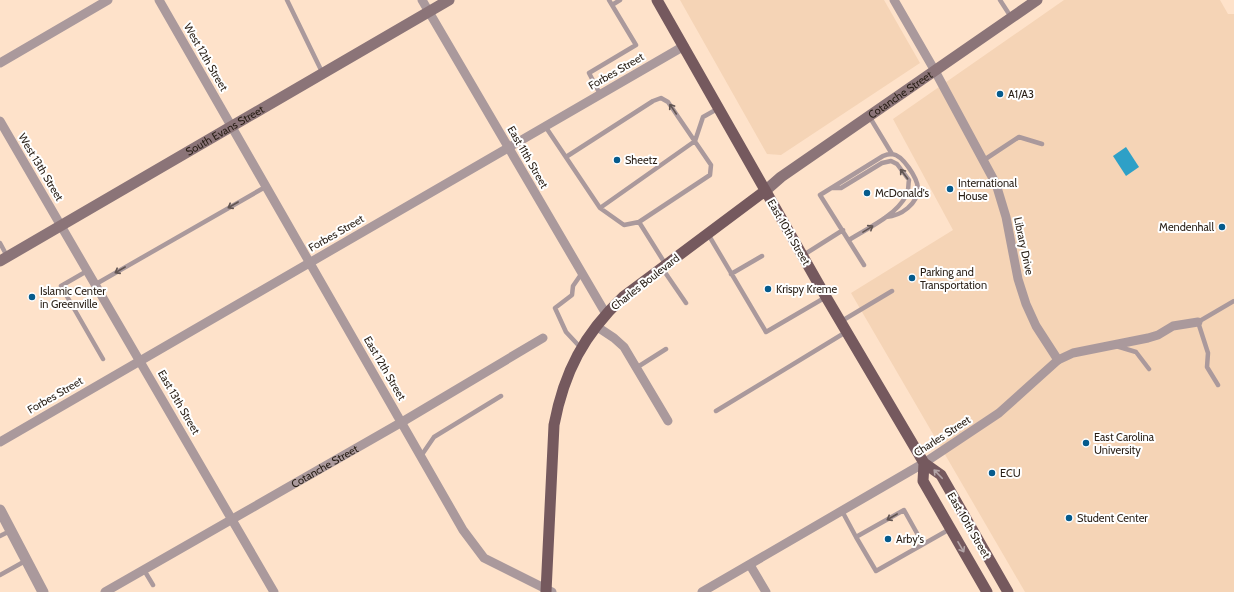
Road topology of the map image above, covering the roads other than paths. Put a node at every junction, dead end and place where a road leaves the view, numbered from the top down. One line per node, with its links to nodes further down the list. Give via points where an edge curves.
1 (108, 0): 16 (street)
2 (159, 0): 23 (street, West 12th Street)
3 (287, 0): 18 (lane)
4 (422, 0): 13 (street, East 11th Street)
5 (449, 0): 13 (main road, South Evans Street)
6 (609, 0): 12 (lane)
7 (620, 0): 12 (lane)
8 (658, 0): 15 (main road, East 10th Street)
9 (894, 0): 17 (street, Library Drive)
10 (1000, 0): 14 (lane)
11 (1037, 0): 14 (main road, Cotanche Street)
12 (612, 5): 19 (lane, via 636,45 588,73)
13 (429, 12): 18 (main road, South Evans Street); 27 (street, East 11th Street)
14 (1011, 17): 17 (main road, Cotanche Street)
15 (684, 46): 19 (street, Forbes Street); 20 (main road, East 10th Street)
16 (0, 63)
17 (935, 71): 21 (main road, Cotanche Street); 30 (street, Library Drive)
18 (323, 74): 23 (main road, South Evans Street)
19 (600, 94): 24 (street, Forbes Street)
20 (719, 108): 25 (lane, via 703,117); 33 (main road, East 10th Street)
21 (869, 116): 28 (lane); 33 (main road, Cotanche Street)
22 (0, 121): 37 (street, West 13th Street)
23 (232, 126): 31 (street, East 12th Street); 37 (main road, South Evans Street)
24 (544, 126): 27 (street, Forbes Street); 29 (lane)
25 (695, 141): 29 (lane, one-way to 29, via 668,102 661,98); 34 (lane); 36 (lane, via 711,165 710,175)
26 (1042, 144): 30 (lane, via 1019,137)
27 (508, 147): 45 (street, Forbes Street); 49 (street, East 11th Street)
28 (892, 154): 32 (lane, via 883,156); 35 (lane, via 902,159 912,172 918,187 909,207 896,216)
29 (566, 157): 34 (lane)
30 (984, 160): 67 (street, Library Drive, via 999,194 1026,304 1036,326)
31 (267, 186): 45 (street, East 12th Street); 51 (lane, one-way to 51)
32 (830, 188): 35 (lane, one-way to 32, via 906,195 908,189 909,180 897,164 891,161 882,163 841,188); 38 (lane, via 820,195)
33 (765, 190): 39 (main road, Charles Boulevard); 43 (main road, East 10th Street)
34 (600, 208): 36 (lane, via 624,225)
35 (886, 217): 40 (lane, one-way to 35)
36 (640, 222): 47 (lane)
37 (61, 225): 44 (main road, South Evans Street); 48 (street, East 13th Street)
38 (843, 230): 40 (lane); 43 (lane)
39 (708, 234): 47 (main road, Charles Boulevard); 50 (lane)
40 (849, 240): 46 (lane)
41 (0, 243): 44 (lane)
42 (762, 256): 50 (lane)
43 (802, 256): 53 (main road, East 10th Street)
44 (4, 258)
45 (310, 261): 66 (street, Forbes Street); 74 (street, East 12th Street)
46 (864, 264)
47 (664, 266): 55 (lane); 56 (main road, Charles Boulevard, via 623,297)
48 (88, 271): 51 (street, East 13th Street); 65 (lane, via 61,286)
49 (582, 273): 56 (street, East 11th Street); 63 (lane, via 573,286 572,295 555,308 566,332)
50 (732, 274): 53 (lane, via 766,332)
51 (96, 284): 66 (street, East 13th Street)
52 (892, 291): 57 (lane)
53 (826, 297): 57 (main road, East 10th Street)
54 (1234, 302): 58 (lane)
55 (686, 303)
56 (606, 314): 59 (main road, Charles Boulevard)
57 (840, 322): 60 (main road, East 10th Street)
58 (1198, 322): 62 (street, Charles Street, via 1173,326 1158,335); 70 (lane, via 1208,353 1207,368)
59 (596, 326): 63 (main road, Charles Boulevard); 68 (street, via 624,348)
60 (846, 332): 72 (lane); 77 (main road, East 10th Street)
61 (543, 338): 74 (street, Cotanche Street)
62 (1111, 345): 67 (street, Charles Street, via 1073,353); 69 (lane, via 1136,352)
63 (581, 348): 91 (main road, Charles Boulevard, via 559,398 554,425)
64 (666, 350): 68 (lane)
65 (103, 359)
66 (140, 360): 75 (street, Forbes Street); 80 (street, East 13th Street)
67 (1058, 360): 77 (street, Charles Street, via 999,413)
68 (636, 368): 73 (street)
69 (1149, 369)
70 (1218, 385)
71 (501, 396): 76 (lane, via 434,437)
72 (716, 411)
73 (668, 421)
74 (402, 422): 76 (street, East 12th Street); 80 (street, Cotanche Street)
75 (0, 442)
76 (421, 456): 91 (street, East 12th Street, via 463,530 484,558)
77 (924, 462): 79 (street, Charles Street); 81 (main road, East 10th Street, via 923,481); 98 (main road, East 10th Street, one-way to 77, via 941,475)
78 (0, 510): 82 (street)
79 (842, 511): 84 (lane); 87 (street, Charles Street)
80 (232, 519): 88 (street, Cotanche Street); 94 (street, East 13th Street)
81 (950, 529): 85 (lane); 97 (main road, East 10th Street, one-way to 97)
82 (11, 530): 83 (lane); 86 (street)
83 (0, 536)
84 (856, 537): 85 (lane, via 876,571); 85 (lane, one-way to 84, via 904,510)
85 (923, 544)
86 (27, 560): 89 (lane); 92 (street)
87 (750, 565): 95 (street, Charles Street); 96 (street)
88 (144, 570): 90 (lane); 93 (street, Cotanche Street)
89 (0, 575)
90 (153, 585)
91 (548, 591)
92 (43, 592)
93 (105, 592)
94 (274, 592)
95 (702, 592)
96 (766, 592)
97 (987, 592)
98 (1008, 592)

